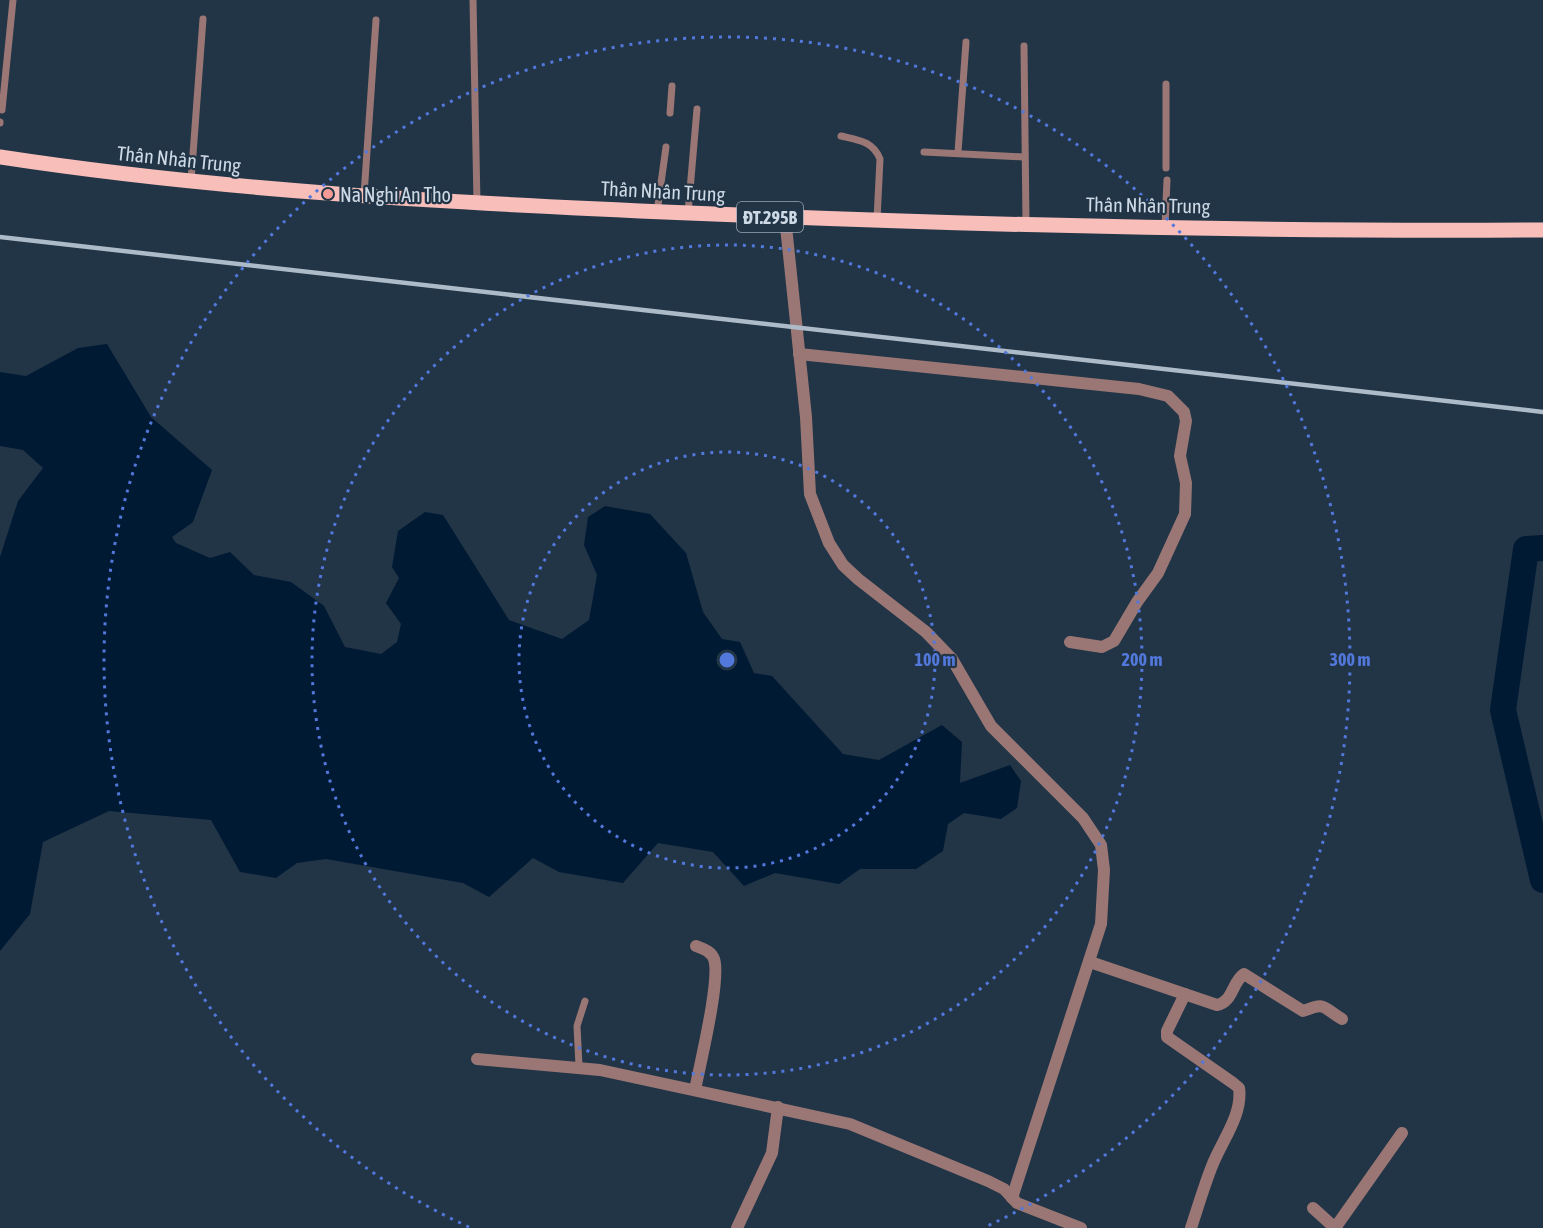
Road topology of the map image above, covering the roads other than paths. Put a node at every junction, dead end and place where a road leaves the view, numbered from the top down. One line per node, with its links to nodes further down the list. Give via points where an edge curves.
1 (13, 0): 10 (lane)
2 (473, 0): 22 (lane)
3 (203, 19): 20 (lane)
4 (376, 20): 21 (lane)
5 (966, 42): 15 (lane)
6 (1024, 46): 17 (lane)
7 (1166, 84): 18 (lane)
8 (672, 86): 11 (lane)
9 (697, 109): 24 (lane)
10 (2, 110)
11 (670, 113)
12 (841, 136): 26 (lane, via 869,143 877,152)
13 (666, 147): 23 (lane)
14 (924, 152): 15 (lane)
15 (958, 152): 17 (lane)
16 (0, 157): 20 (main road, Thân Nhân Trung / ĐT.295B)
17 (1024, 157): 27 (lane)
18 (1166, 168)
19 (1167, 180): 28 (lane)
20 (191, 182): 21 (main road, Thân Nhân Trung / ĐT.295B)
21 (364, 195): 22 (main road, Thân Nhân Trung / ĐT.295B)
22 (477, 203): 23 (main road, Thân Nhân Trung / ĐT.295B)
23 (657, 212): 24 (main road, Thân Nhân Trung / ĐT.295B)
24 (688, 213): 25 (main road, Thân Nhân Trung / ĐT.295B)
25 (785, 217): 26 (main road, Thân Nhân Trung / ĐT.295B); 30 (street)
26 (877, 219): 27 (main road, Thân Nhân Trung / ĐT.295B)
27 (1026, 223): 28 (main road, Thân Nhân Trung / ĐT.295B)
28 (1165, 226): 29 (main road, Thân Nhân Trung / ĐT.295B)
29 (1543, 230)
30 (799, 354): 31 (street, via 1139,388 1168,396 1184,412 1180,456 1187,498 1179,531 1158,573 1114,641 1102,647); 33 (street, via 810,494 829,543 843,565 926,632 952,659 991,726 1083,818 1101,845 1104,899)
31 (1070, 642)
32 (696, 946): 39 (street, via 711,953 715,961 710,1015)
33 (1090, 962): 34 (street); 42 (street)
34 (1185, 994): 36 (street, via 1212,1004 1224,1003 1244,974 1303,1011 1320,1005); 46 (street, via 1167,1037 1233,1083 1240,1096)
35 (585, 1001): 38 (lane, via 577,1026)
36 (1342, 1019)
37 (477, 1059): 38 (street)
38 (579, 1066): 39 (street)
39 (695, 1090): 40 (street)
40 (778, 1107): 42 (street, via 871,1131 1004,1189); 44 (street, via 772,1153)
41 (1402, 1133): 47 (street)
42 (1012, 1198): 45 (street, via 1028,1209)
43 (1312, 1208): 47 (street)
44 (737, 1228)
45 (1081, 1228)
46 (1191, 1228)
47 (1335, 1228)

